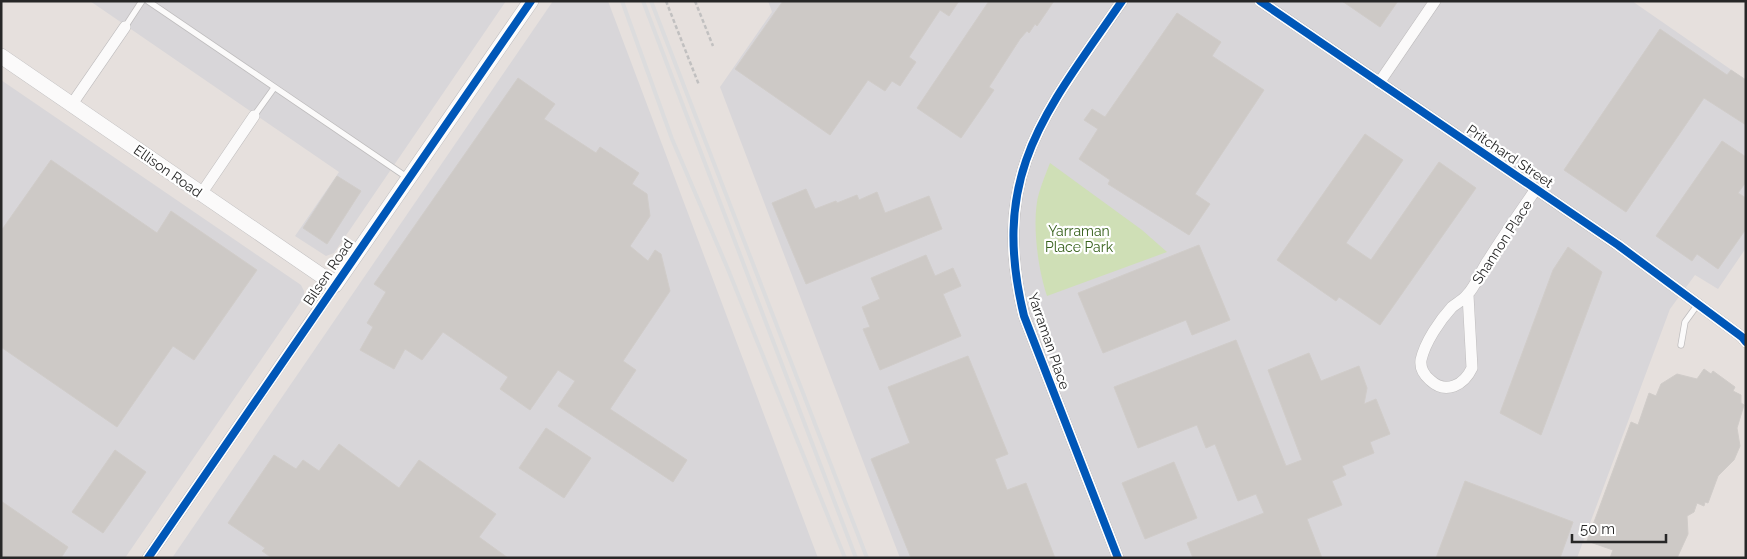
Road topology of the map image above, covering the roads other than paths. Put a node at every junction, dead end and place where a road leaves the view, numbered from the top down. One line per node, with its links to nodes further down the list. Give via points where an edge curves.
1 (142, 1): 7 (lane)
2 (148, 1): 10 (lane)
3 (530, 1): 13 (street, Bilsen Road)
4 (1122, 1): 22 (street, Yarraman Place, via 1039,126 1022,169 1012,224 1017,285 1024,316)
5 (1260, 1): 9 (street, Pritchard Street)
6 (1435, 1): 9 (street)
7 (125, 27): 11 (street)
8 (1, 56): 11 (street, Ellison Road)
9 (1379, 83): 14 (street, Pritchard Street)
10 (274, 88): 12 (lane); 13 (lane)
11 (72, 104): 15 (street, Ellison Road)
12 (254, 116): 15 (street)
13 (408, 178): 16 (street, Bilsen Road)
14 (1536, 189): 17 (street, Shannon Place); 18 (street, Pritchard Street)
15 (201, 194): 16 (street, Ellison Road)
16 (335, 285): 21 (street, Bilsen Road)
17 (1468, 294): 17 (street, Shannon Place, via 1472,368 1456,386 1439,386 1422,371 1423,354 1452,308)
18 (1698, 304): 19 (street, Pritchard Street); 20 (lane, via 1686,322)
19 (1744, 339)
20 (1681, 345)
21 (148, 558)
22 (1118, 558)

